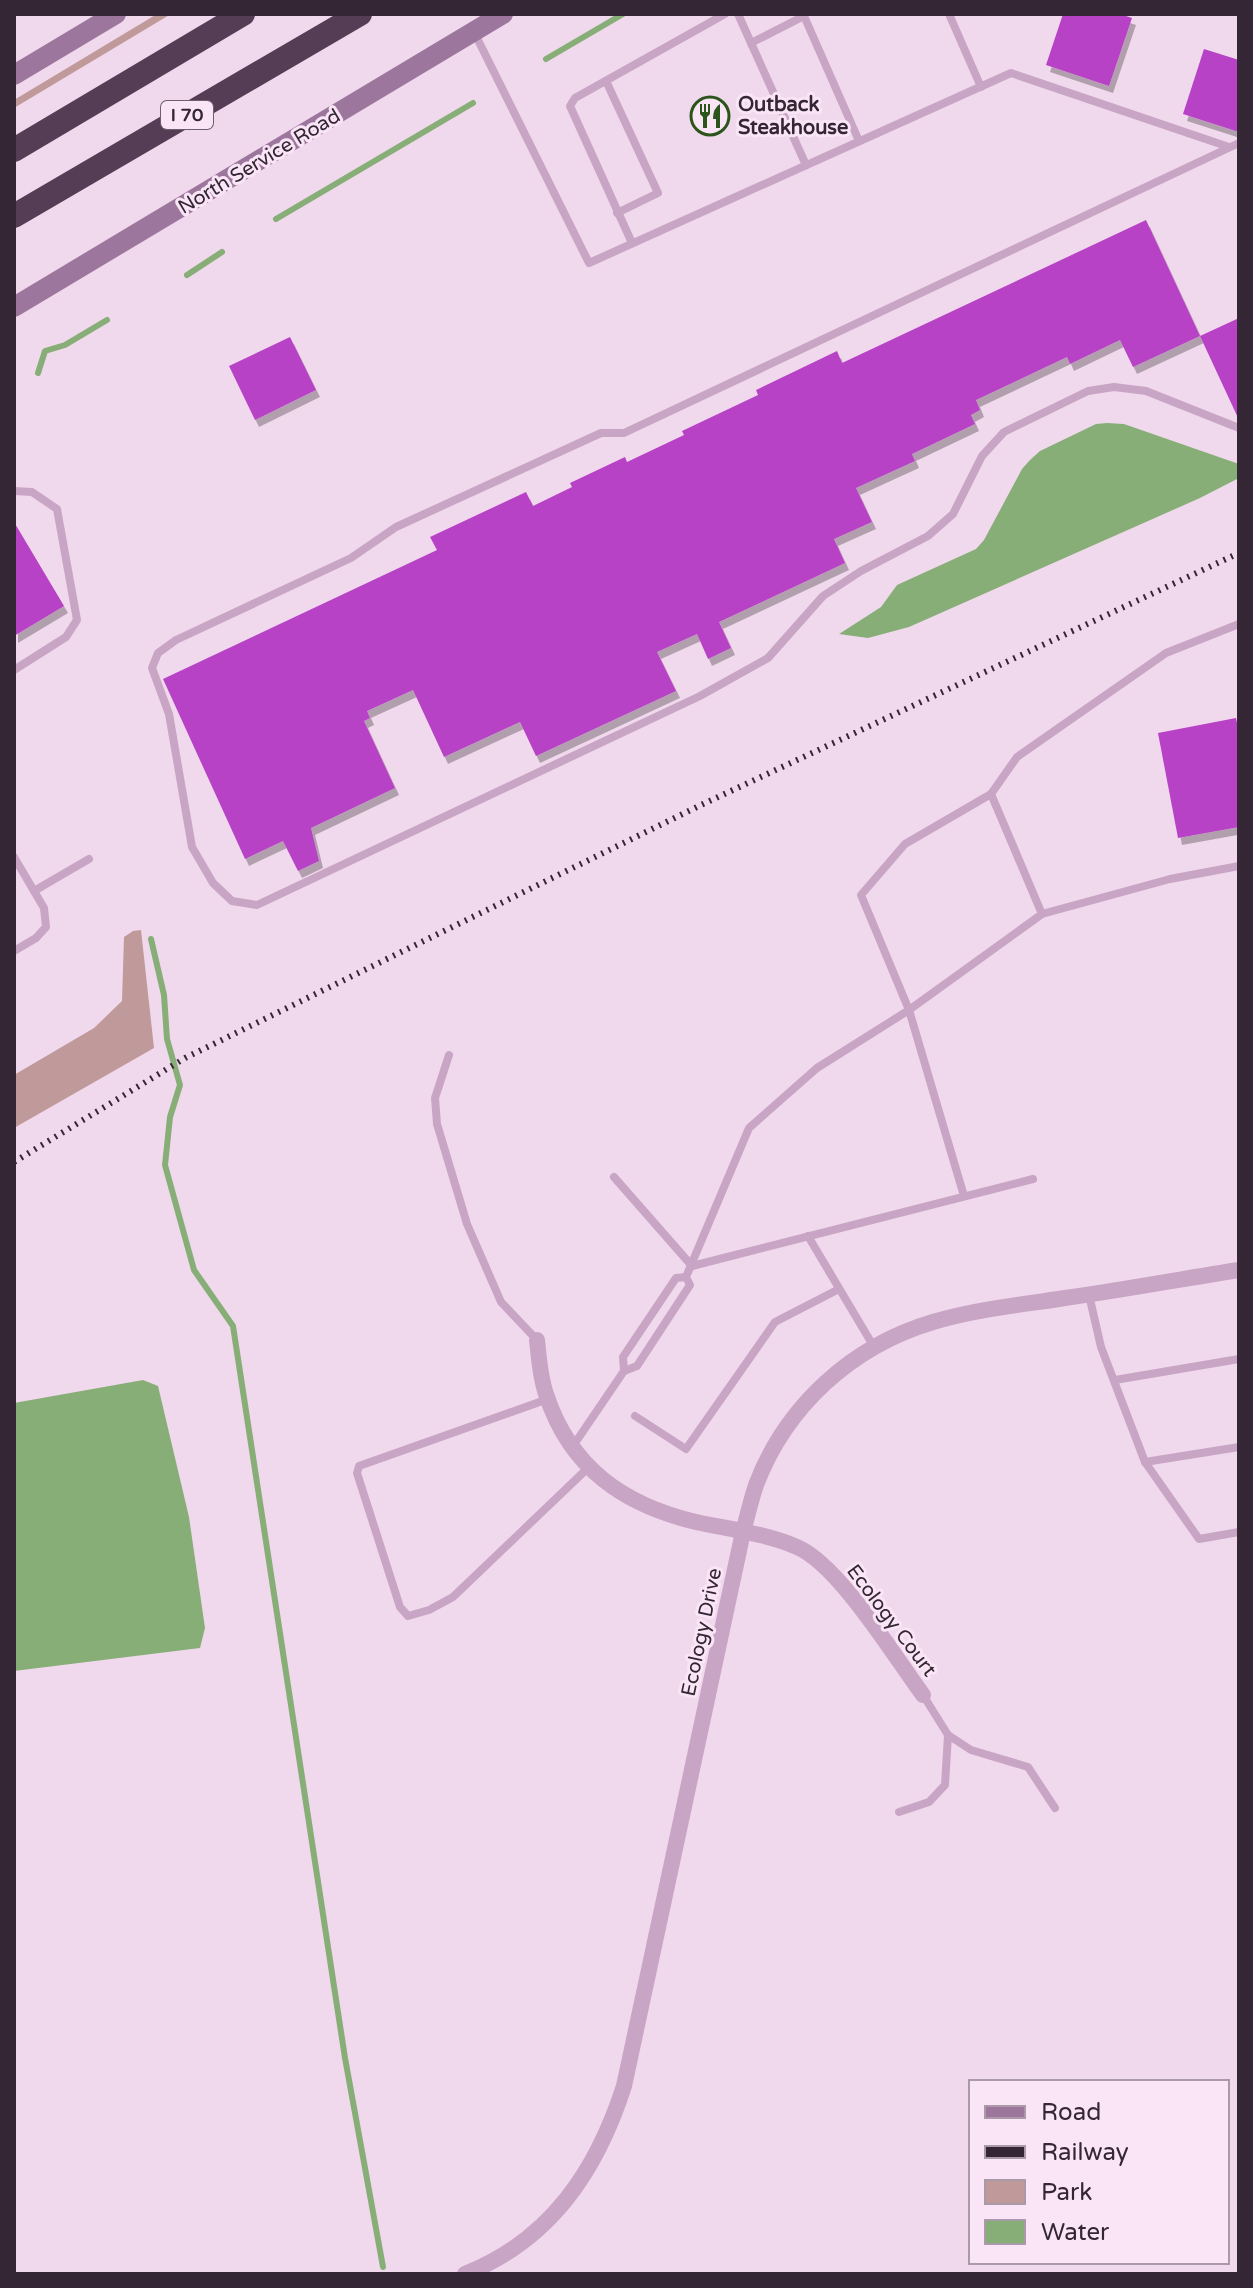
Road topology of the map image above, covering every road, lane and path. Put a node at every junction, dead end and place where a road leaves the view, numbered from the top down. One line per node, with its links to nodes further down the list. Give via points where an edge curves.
1 (116, 14): 11 (street)
2 (243, 14): 17 (highway)
3 (360, 14): 20 (highway, I 70)
4 (503, 14): 9 (street, North Service Road)
5 (725, 14): 12 (lane)
6 (738, 14): 10 (lane)
7 (949, 14): 13 (lane)
8 (804, 15): 10 (lane); 14 (lane)
9 (474, 31): 21 (lane, via 589,263); 22 (street, North Service Road)
10 (751, 43): 18 (lane)
11 (14, 75)
12 (606, 81): 19 (lane, via 570,106); 19 (lane, via 658,193)
13 (981, 87): 14 (lane); 16 (lane, via 1011,73)
14 (859, 141): 18 (lane)
15 (1239, 143): 16 (lane)
16 (1229, 147): 23 (lane, via 624,433 601,433 396,527 351,558 176,640 158,653 152,668 169,714 192,847 213,883 232,901 257,905 700,696 768,658 823,596 928,536 953,514 982,456 1004,432 1088,391 1146,391)
17 (14, 150)
18 (806, 165): 21 (lane)
19 (617, 213): 21 (lane)
20 (14, 216)
21 (632, 243)
22 (14, 307)
23 (1239, 428)
24 (14, 491): 26 (lane, via 32,492 57,509 77,620 66,637)
25 (1239, 624): 27 (lane, via 1166,653 1017,757)
26 (14, 670)
27 (991, 794): 32 (lane); 34 (lane, via 905,844 861,895)
28 (14, 857): 31 (lane)
29 (89, 859): 31 (lane)
30 (1239, 866): 32 (lane)
31 (34, 891): 33 (lane, via 44,908 46,927)
32 (1042, 914): 34 (lane)
33 (14, 951)
34 (909, 1010): 38 (lane); 40 (lane, via 817,1068 749,1128)
35 (449, 1055): 45 (lane, via 435,1098 437,1124 467,1224 501,1302)
36 (614, 1177): 40 (lane)
37 (1033, 1179): 38 (lane)
38 (964, 1196): 39 (lane)
39 (808, 1236): 40 (lane); 43 (lane)
40 (692, 1266): 42 (lane)
41 (1239, 1270): 44 (street, Ecology Drive)
42 (686, 1277): 48 (lane, via 676,1278 623,1357); 48 (lane, via 690,1285 668,1320 637,1366)
43 (839, 1289): 46 (lane); 51 (lane, via 775,1322 686,1449)
44 (1089, 1295): 46 (street, Ecology Drive, via 965,1314 906,1331); 49 (lane)
45 (537, 1340): 50 (street, Ecology Court)
46 (874, 1347): 56 (street, Ecology Drive, via 841,1368 790,1422 756,1485)
47 (1239, 1359): 49 (lane)
48 (624, 1371): 53 (lane)
49 (1115, 1380): 54 (lane)
50 (548, 1399): 53 (street, Ecology Court); 55 (lane, via 359,1466 400,1607 408,1616 453,1597)
51 (635, 1416)
52 (1239, 1447): 54 (lane)
53 (572, 1448): 55 (street, Ecology Court)
54 (1145, 1462): 57 (lane, via 1199,1539)
55 (590, 1467): 56 (street, Ecology Court, via 621,1493 659,1513)
56 (743, 1532): 58 (street, Ecology Court, via 797,1546 821,1561); 62 (street, Ecology Drive, via 613,2120 599,2153 557,2211)
57 (1239, 1532)
58 (923, 1695): 59 (lane)
59 (948, 1735): 60 (lane, via 971,1750 1028,1767); 61 (lane, via 945,1785 929,1802)
60 (1055, 1808)
61 (899, 1812)
62 (486, 2269): 63 (street, Ecology Drive)
63 (465, 2274)

